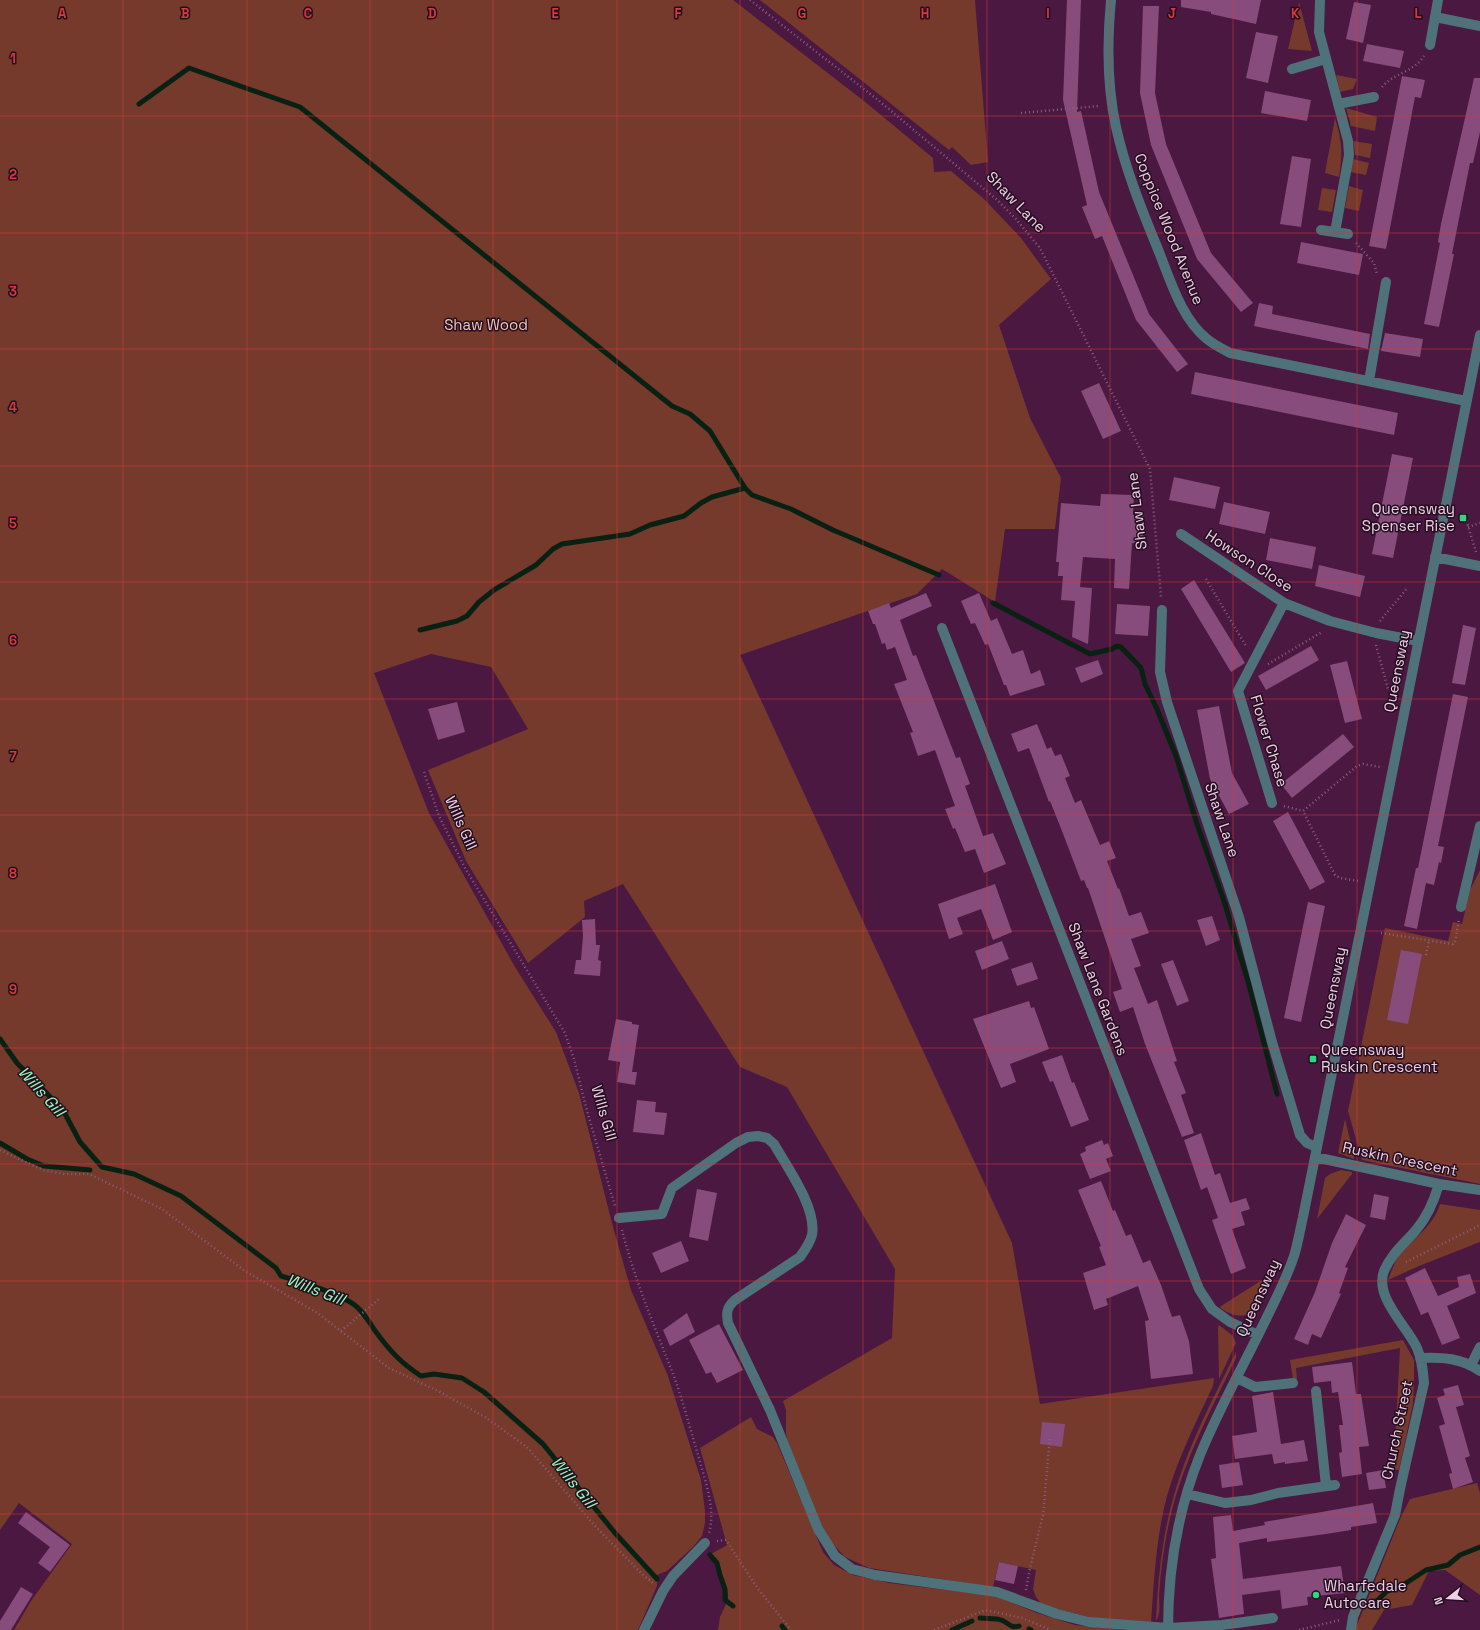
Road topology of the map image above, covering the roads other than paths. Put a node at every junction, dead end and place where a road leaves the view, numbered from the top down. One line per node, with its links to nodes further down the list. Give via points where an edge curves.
1 (1111, 0): 16 (street, Coppice Wood Avenue, via 1108,41 1111,100 1122,151 1136,193 1183,309 1206,339 1230,353)
2 (1320, 0): 7 (street, via 1319,32)
3 (1438, 0): 4 (street)
4 (1435, 17): 5 (street); 6 (street)
5 (1480, 26)
6 (1430, 45)
7 (1326, 58): 8 (street); 10 (street)
8 (1292, 69)
9 (1374, 97): 10 (street)
10 (1338, 104): 12 (street, via 1348,141 1348,155)
11 (1321, 230): 12 (street)
12 (1335, 232): 13 (street)
13 (1348, 234)
14 (1386, 282): 16 (street)
15 (1480, 335): 17 (street, Queensway)
16 (1369, 381): 17 (street, Coppice Wood Avenue)
17 (1466, 401): 19 (street, Queensway)
18 (1181, 534): 21 (street, Howson Close)
19 (1435, 557): 20 (street); 24 (street, Queensway)
20 (1480, 566)
21 (1284, 603): 24 (street, Howson Close, via 1330,621); 25 (street, Flower Chase, via 1238,691)
22 (1162, 610): 29 (street, Shaw Lane, via 1160,672 1167,702 1239,917 1300,1135)
23 (942, 628): 33 (street, Shaw Lane Gardens, via 1199,1289 1212,1309 1230,1322)
24 (1418, 641): 29 (street, Queensway)
25 (1272, 803)
26 (1480, 826): 27 (street)
27 (1477, 856): 28 (street)
28 (1461, 907)
29 (1316, 1152): 30 (street, Ruskin Crescent); 33 (street, Queensway, via 1294,1255)
30 (1439, 1184): 31 (street, Ruskin Crescent); 35 (street, Church Street, via 1429,1212 1391,1258 1384,1273 1383,1290 1417,1347)
31 (1480, 1190)
32 (618, 1218): 44 (street, via 662,1214 672,1188 736,1143 748,1137 767,1138 774,1144 807,1202 812,1218 812,1234 800,1257 735,1300 728,1306 726,1314 770,1410 818,1529 835,1556 852,1569 875,1575 997,1592 1057,1614 1089,1622)
33 (1258, 1335): 38 (street, Queensway)
34 (1480, 1347): 36 (street)
35 (1420, 1358): 36 (street, via 1452,1359); 46 (street, Church Street, via 1424,1384 1395,1515 1353,1617)
36 (1471, 1365): 37 (street)
37 (1480, 1371)
38 (1236, 1378): 39 (street, via 1255,1387); 41 (street, Queensway, via 1200,1455)
39 (1293, 1383)
40 (1316, 1391): 41 (street, via 1331,1486 1225,1503)
41 (1187, 1494): 44 (street, Queensway, via 1173,1557)
42 (705, 1543): 45 (street, via 673,1576)
43 (1273, 1618): 44 (street)
44 (1168, 1629)
45 (644, 1630)
46 (1351, 1630)

